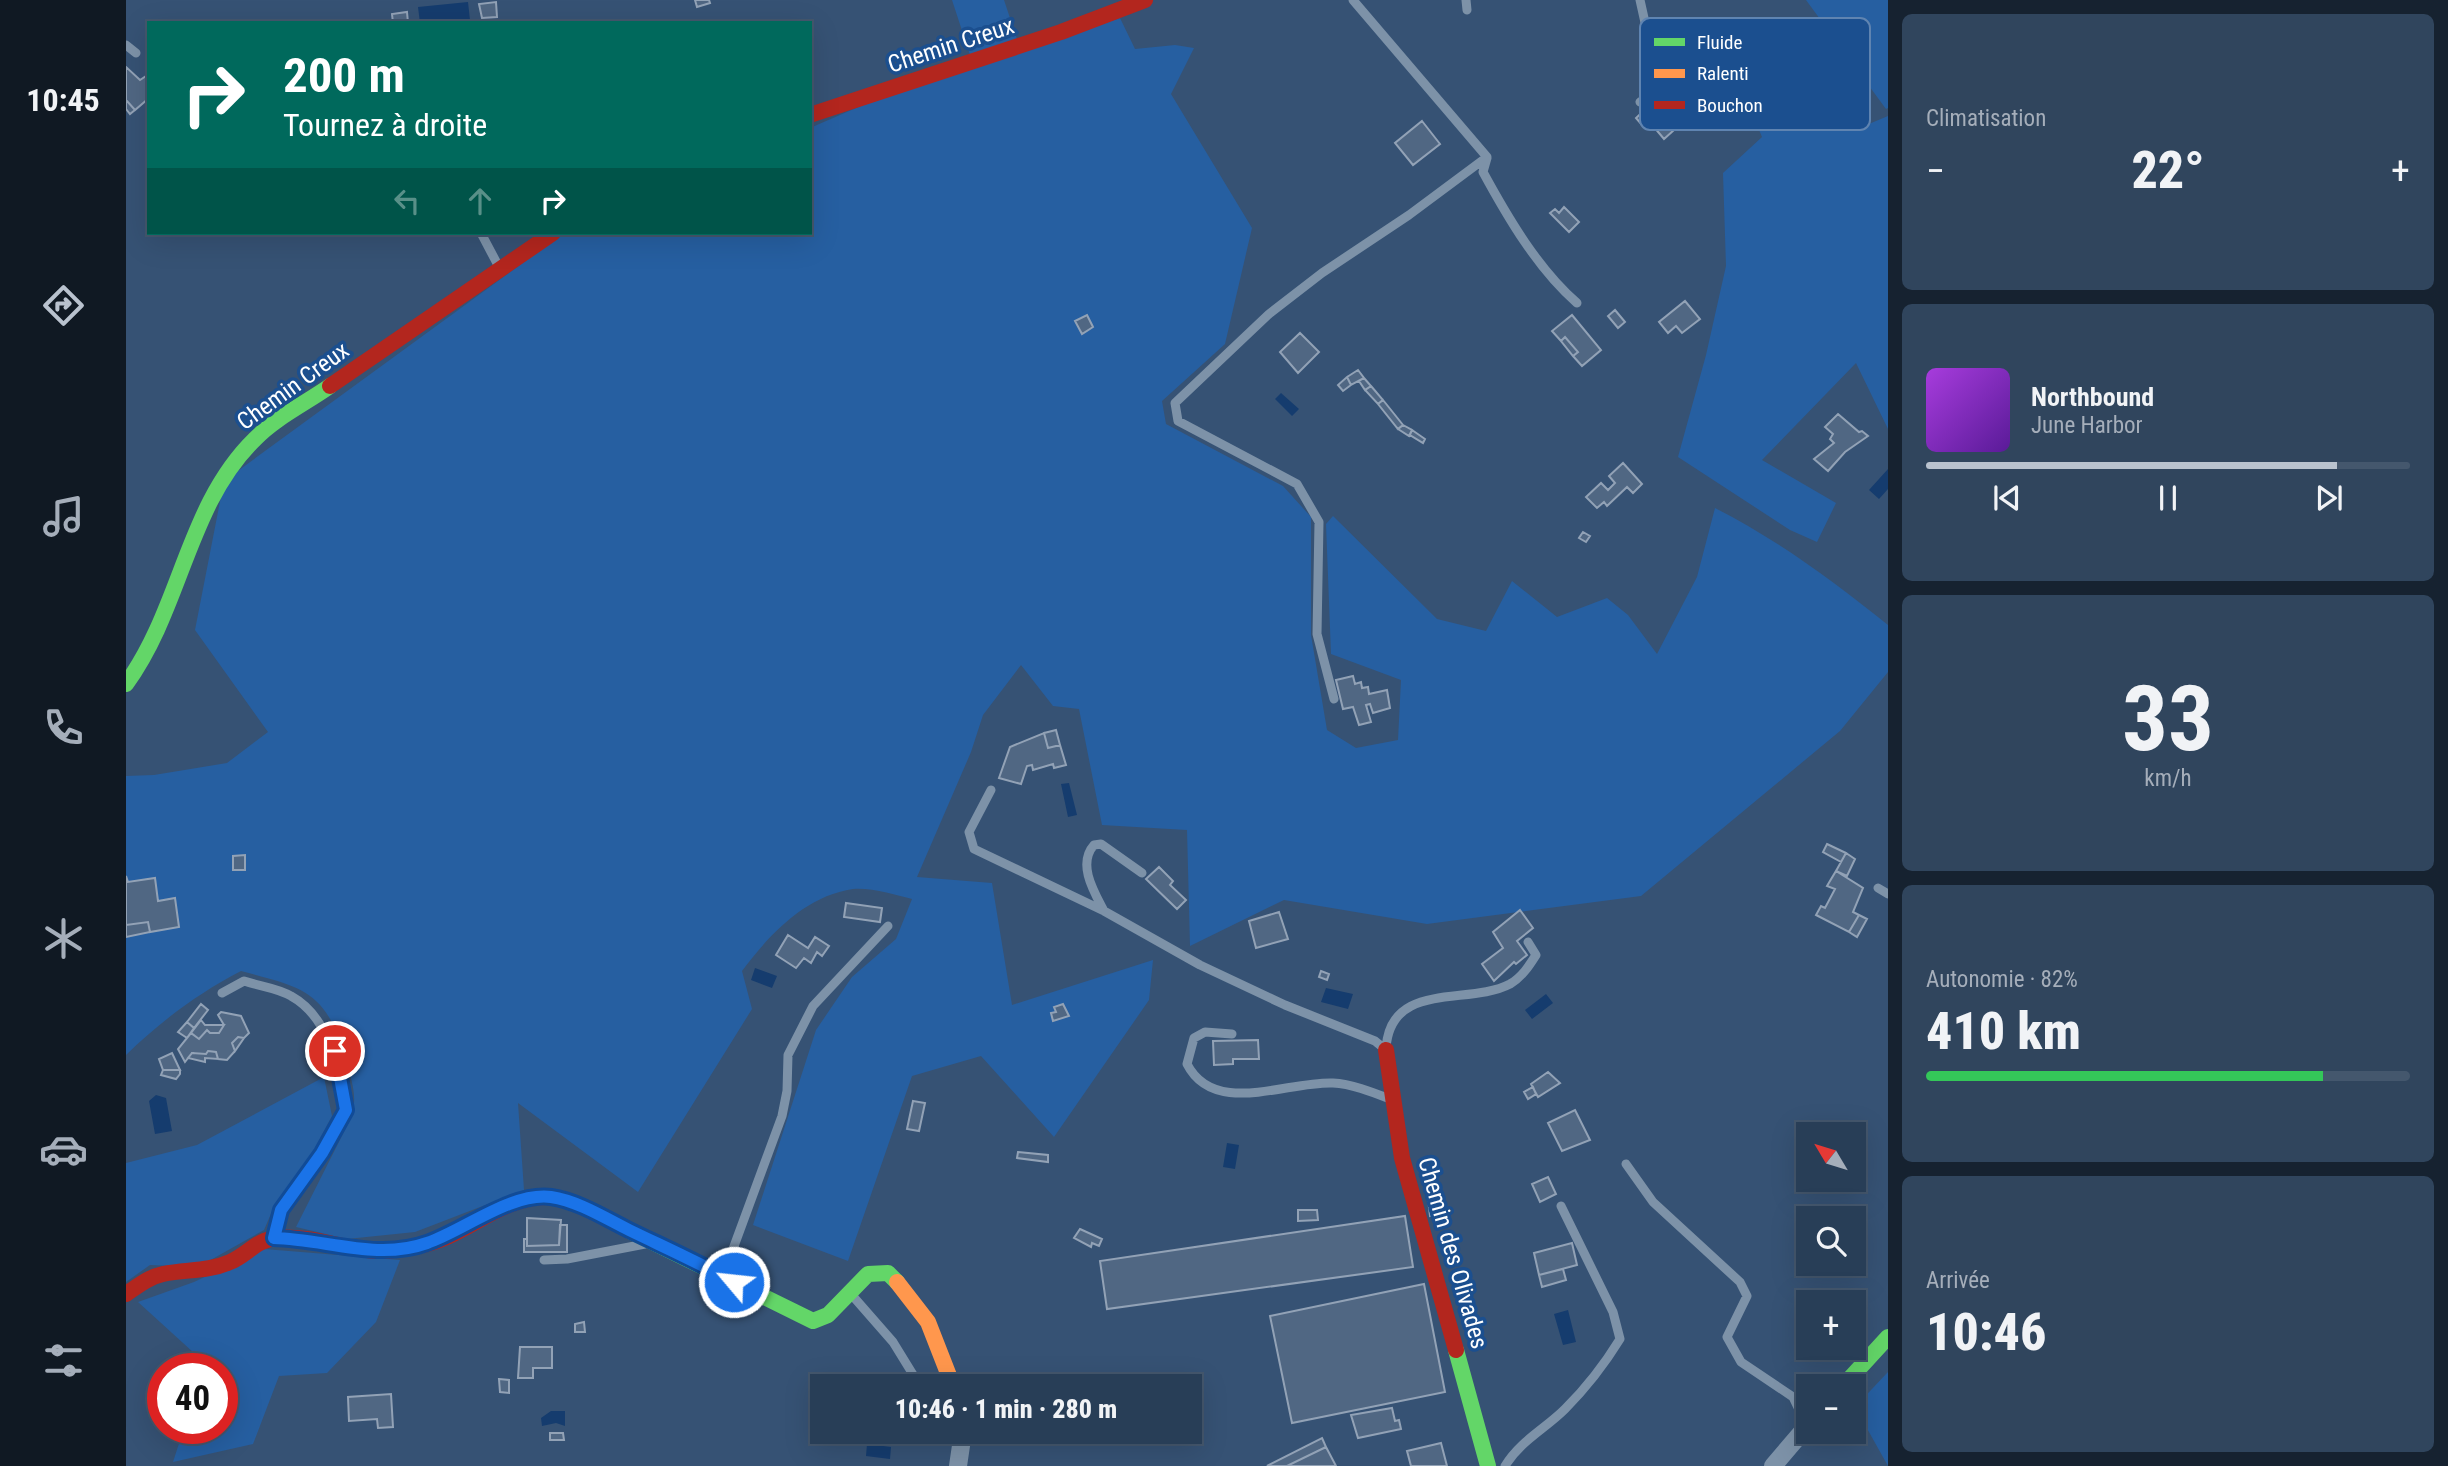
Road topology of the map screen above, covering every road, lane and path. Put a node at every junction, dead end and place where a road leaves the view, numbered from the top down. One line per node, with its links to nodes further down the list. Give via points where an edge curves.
1 (1145, 0): 7 (street, Chemin Creux)
2 (1353, 0): 8 (lane)
3 (1640, 0): 4 (lane)
4 (1644, 18)
5 (126, 45): 6 (lane)
6 (136, 53)
7 (812, 114)
8 (1488, 157): 12 (lane, via 1483,172 1496,195 1554,283); 14 (lane, via 1269,314 1175,403 1178,421 1297,484 1319,522 1317,635)
9 (482, 235): 11 (lane)
10 (550, 235): 11 (street, Chemin Creux)
11 (500, 269): 13 (street, Chemin Creux, via 256,438 228,468 209,501 167,618 145,661)
12 (1577, 303)
13 (126, 684)
14 (1334, 699)
15 (991, 790): 19 (lane, via 969,832 974,849)
16 (1142, 873): 19 (lane, via 1101,844 1088,851 1091,887)
17 (1878, 888): 18 (lane)
18 (1888, 894)
19 (1104, 911): 24 (lane, via 1200,965 1375,1041)
20 (888, 926): 31 (lane, via 813,1006 788,1055 782,1116 733,1249 723,1264)
21 (1528, 942): 24 (lane, via 1535,955 1512,983 1412,1006 1395,1016)
22 (222, 993): 28 (lane, via 244,981 290,995 309,1009 335,1051 346,1110 281,1210)
23 (1233, 1034): 25 (lane, via 1205,1032 1194,1038 1187,1064 1206,1087 1259,1092 1332,1083)
24 (1386, 1050): 25 (street, Chemin des Olivades)
25 (1391, 1099): 42 (street, Chemin des Olivades, via 1402,1158)
26 (1626, 1164): 38 (lane, via 1653,1202 1740,1282 1747,1296 1727,1337 1741,1362)
27 (1561, 1206): 43 (lane, via 1613,1312 1620,1339 1601,1369 1563,1411 1535,1432)
28 (274, 1238): 29 (street, via 377,1251 403,1248 427,1244 502,1209 549,1197 571,1202); 33 (street, via 255,1244 233,1261 206,1271 163,1273)
29 (654, 1242): 30 (lane); 31 (street)
30 (544, 1259)
31 (712, 1270): 32 (street, via 813,1321 828,1315)
32 (849, 1293): 35 (lane, via 893,1342); 36 (street, via 868,1274 888,1273 913,1298 931,1329)
33 (126, 1294)
34 (1888, 1337): 37 (street)
35 (913, 1374)
36 (947, 1374)
37 (1854, 1374)
38 (1796, 1403)
39 (1796, 1438): 44 (street)
40 (961, 1444): 41 (street)
41 (958, 1466)
42 (1488, 1466)
43 (1505, 1466)
44 (1773, 1466)

